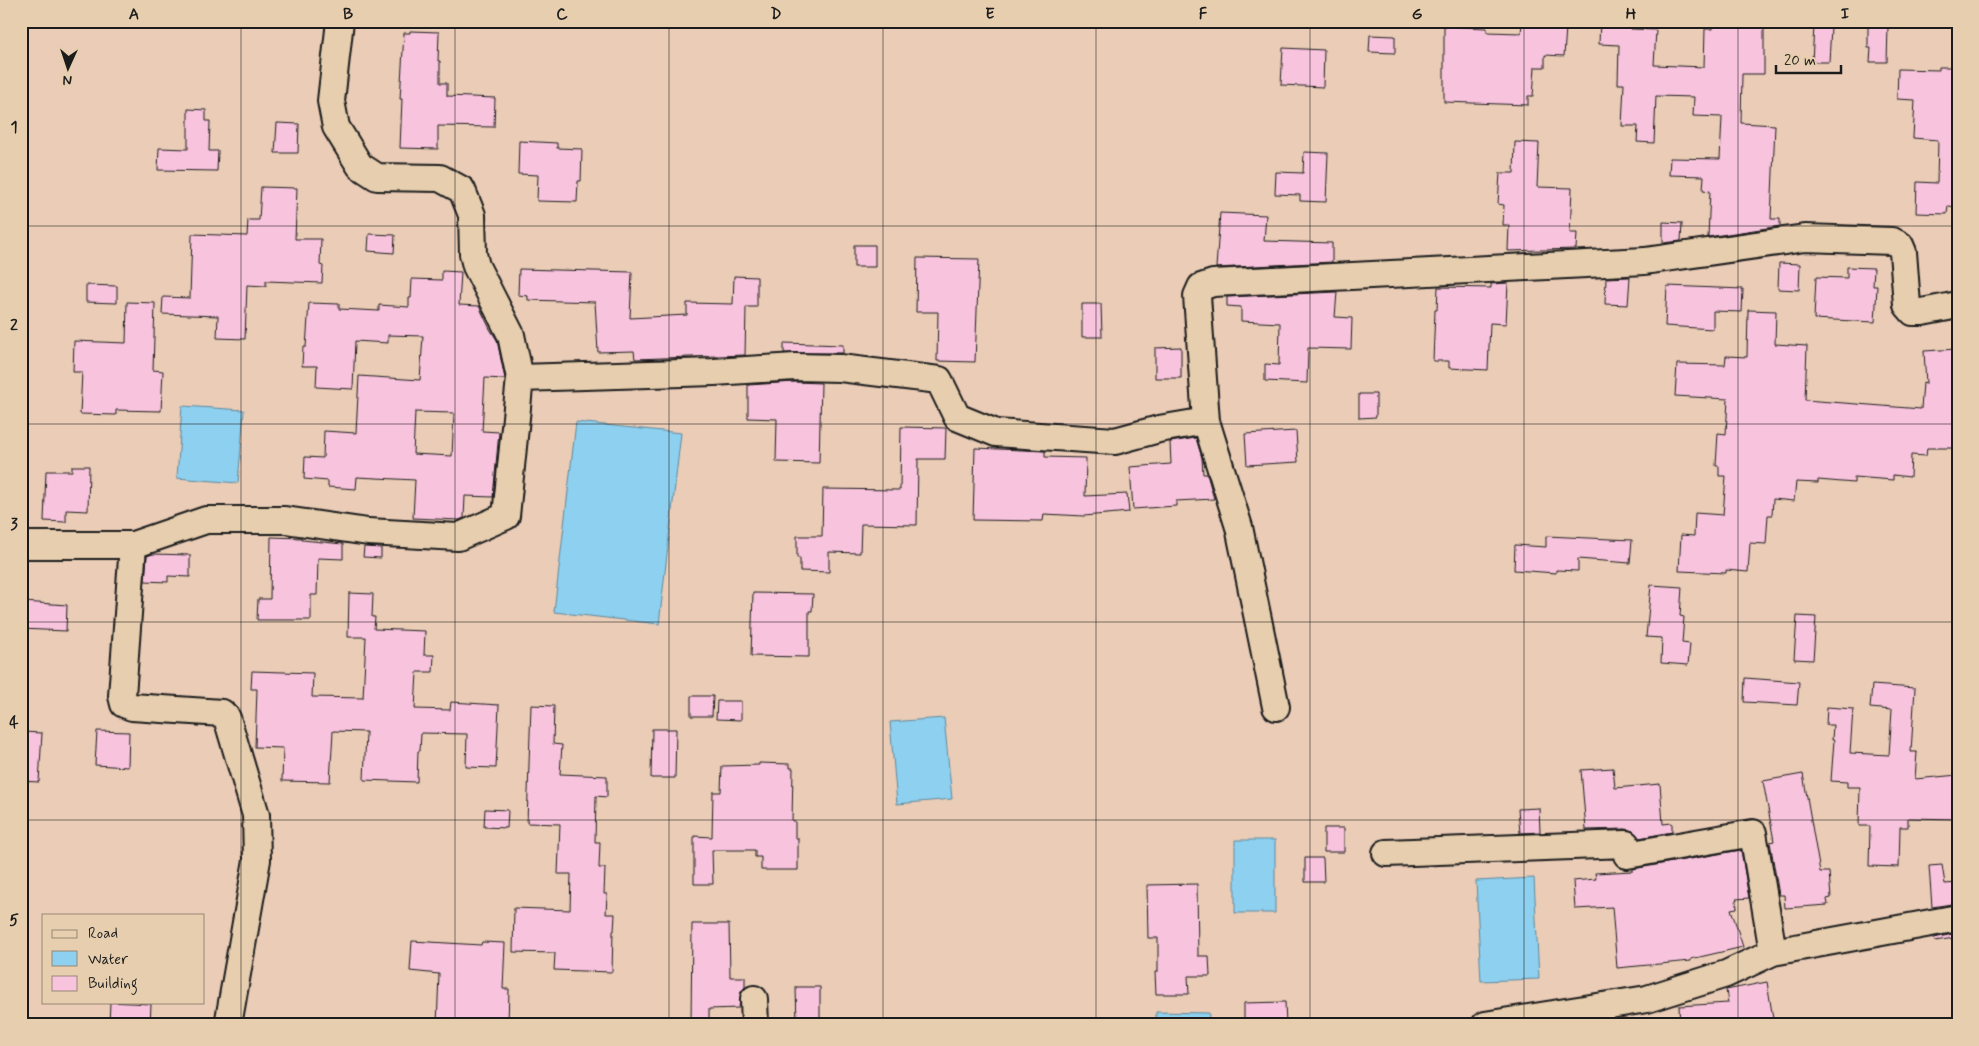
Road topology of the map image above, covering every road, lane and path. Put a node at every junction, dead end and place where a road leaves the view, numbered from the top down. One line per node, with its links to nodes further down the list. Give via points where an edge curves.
1 (340, 21): 3 (street, via 331,101 336,127 360,166 378,177 440,178 462,190 472,215 476,266 511,335)
2 (1958, 305): 4 (street, via 1913,312 1907,305 1903,252 1900,245 1892,241 1815,238 1645,261 1214,282 1201,287 1197,296)
3 (520, 378): 4 (street, via 840,368 939,380 957,417 996,433 1115,442 1159,429); 6 (street, via 506,516 458,537 368,532 285,520 206,520)
4 (1206, 421): 7 (street, via 1239,527)
5 (21, 544): 6 (street)
6 (133, 545): 12 (street, via 124,704 222,713 227,718 256,815 258,860)
7 (1276, 707)
8 (1386, 853): 10 (street, via 1626,844 1627,856 1753,834)
9 (1958, 918): 10 (street)
10 (1773, 952): 14 (street, via 1726,974 1647,999)
11 (754, 999): 13 (street)
12 (228, 1025)
13 (755, 1025)
14 (1485, 1025)

